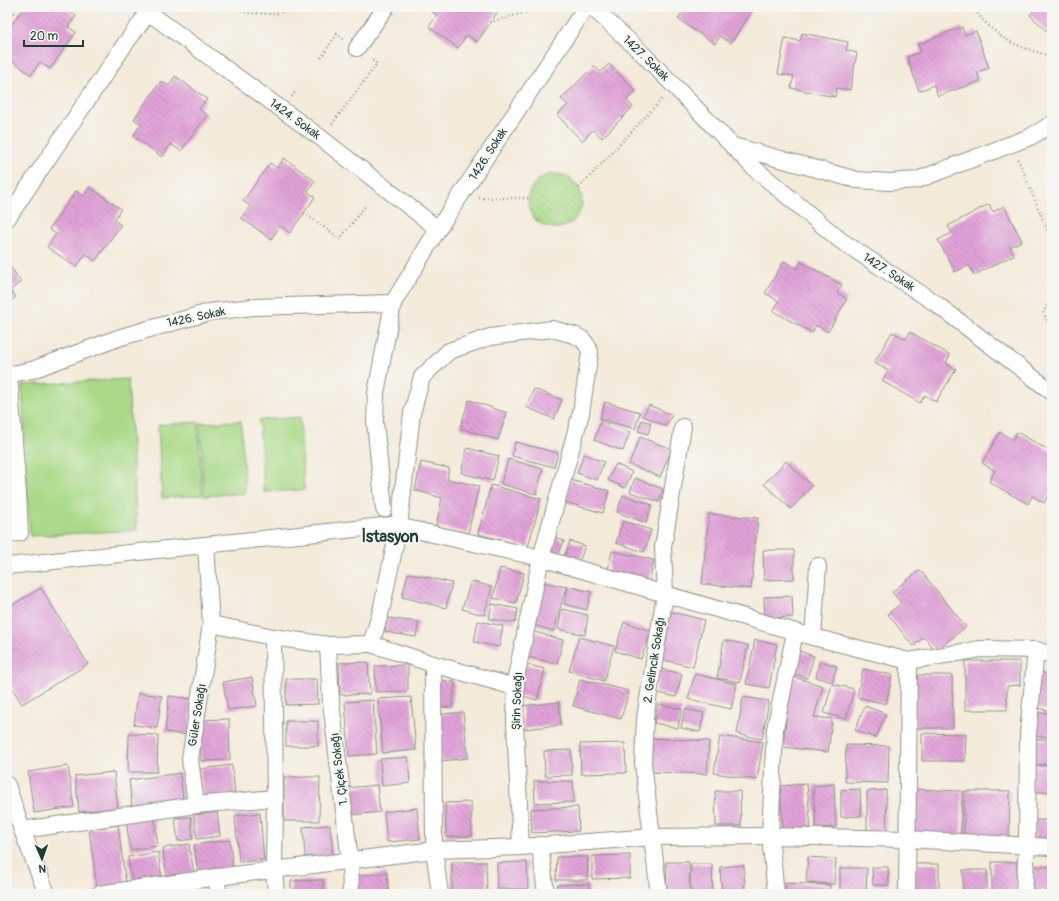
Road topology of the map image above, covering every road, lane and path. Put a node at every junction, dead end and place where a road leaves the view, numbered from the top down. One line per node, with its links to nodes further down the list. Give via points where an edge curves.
1 (18, 7): 11 (path)
2 (234, 7): 3 (path, via 248,13 275,14)
3 (297, 7)
4 (386, 7): 13 (street)
5 (547, 7): 10 (path)
6 (586, 7): 23 (street, 1426. Sokak)
7 (592, 7): 17 (street, 1427. Sokak)
8 (973, 7): 14 (path, via 995,31 1015,45)
9 (144, 10): 27 (street, 1424. Sokak); 28 (street, 1424. Sokak, via 293,117)
10 (490, 22)
11 (7, 23)
12 (337, 34): 15 (path)
13 (357, 48)
14 (1052, 57)
15 (321, 58)
16 (377, 64): 18 (path)
17 (674, 86): 21 (street, 1427. Sokak); 22 (path)
18 (337, 118)
19 (1052, 124): 20 (street, 1427. Sokak)
20 (1012, 144): 21 (street, 1427. Sokak, via 917,180 890,182 856,180); 29 (path)
21 (732, 145): 36 (street, 1427. Sokak, via 754,168 840,240 935,303)
22 (579, 188)
23 (458, 198): 24 (path); 28 (street, 1426. Sokak)
24 (528, 198)
25 (365, 206): 26 (path, via 340,239)
26 (304, 213)
27 (7, 219)
28 (438, 229): 33 (street, 1426. Sokak)
29 (1052, 242)
30 (1052, 251): 31 (path, via 1048,261)
31 (1052, 271)
32 (1052, 299): 34 (path, via 1043,312)
33 (393, 303): 35 (street, 1426. Sokak, via 253,307 210,312 121,337 32,370); 38 (street, 1426. Sokak, via 376,393 375,422)
34 (1052, 331)
35 (8, 375): 40 (street, via 20,533)
36 (1052, 392)
37 (683, 427): 45 (street, 2. Gelincik Sokağı, via 663,547)
38 (384, 509)
39 (399, 526): 41 (street); 42 (street); 42 (street, Şirin Sokağı, via 412,413 422,377 449,351 490,337 552,329 582,339 590,352 581,413); 50 (street, Şirin Sokağı, via 381,611)
40 (7, 534)
41 (206, 545): 43 (street); 46 (street, Güler Sokağı)
42 (541, 558): 45 (street); 56 (street, Şirin Sokağı)
43 (7, 566)
44 (818, 566): 49 (street)
45 (665, 594): 47 (street); 62 (street, 2. Gelincik Sokağı, via 645,726 643,763)
46 (211, 624): 48 (street); 59 (street, Güler Sokağı, via 190,759)
47 (795, 632): 49 (street); 61 (street, via 774,729)
48 (273, 637): 51 (street); 58 (street)
49 (813, 637): 54 (street)
50 (371, 644): 51 (street); 55 (street)
51 (328, 645): 69 (street, 1. Çiçek Sokağı, via 331,702)
52 (1036, 650): 53 (street); 54 (street, via 981,649); 65 (street, via 1028,734)
53 (1052, 655)
54 (909, 662): 63 (street)
55 (433, 664): 56 (street); 68 (street)
56 (515, 687): 66 (street, Şirin Sokağı)
57 (7, 785): 60 (street)
58 (275, 798): 59 (street); 70 (street)
59 (196, 805): 60 (street)
60 (22, 830): 72 (street)
61 (770, 836): 62 (street); 63 (street); 80 (street)
62 (653, 837): 64 (street); 79 (street, 2. Gelincik Sokağı)
63 (907, 839): 65 (street); 81 (street)
64 (540, 845): 66 (street); 78 (street)
65 (1027, 845): 67 (street); 82 (street)
66 (522, 847): 68 (street)
67 (1052, 847)
68 (434, 850): 69 (street); 77 (street)
69 (350, 861): 70 (street); 76 (street, 1. Çiçek Sokağı)
70 (274, 870): 71 (street); 75 (street)
71 (216, 877): 73 (street); 74 (street)
72 (47, 894)
73 (99, 894)
74 (218, 894)
75 (276, 894)
76 (351, 894)
77 (440, 894)
78 (546, 894)
79 (660, 894)
80 (776, 894)
81 (907, 894)
82 (1024, 894)

